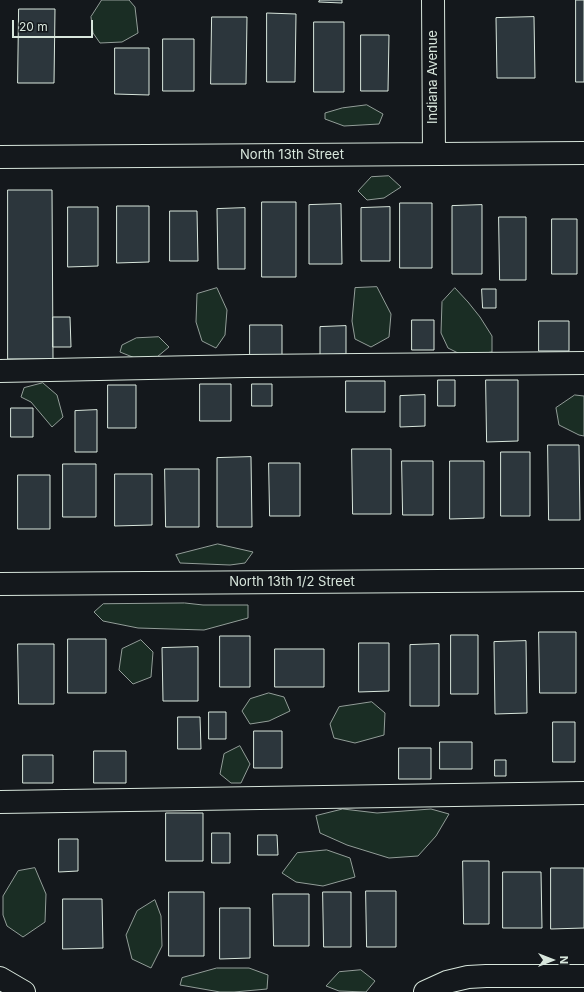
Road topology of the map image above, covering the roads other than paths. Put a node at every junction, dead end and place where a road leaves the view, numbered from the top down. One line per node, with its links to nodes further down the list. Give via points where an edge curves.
1 (433, 0): 3 (street, Indiana Avenue)
2 (584, 152): 3 (street, North 13th Street)
3 (434, 154): 4 (street, North 13th Street)
4 (0, 157)
5 (584, 363): 6 (street)
6 (0, 371)
7 (584, 580): 8 (street, North 13th 1/2 Street)
8 (0, 584)
9 (584, 793): 10 (street)
10 (0, 802)
11 (584, 976): 14 (street, via 486,976 447,982)
12 (0, 978): 13 (street)
13 (24, 992)
14 (425, 992)

